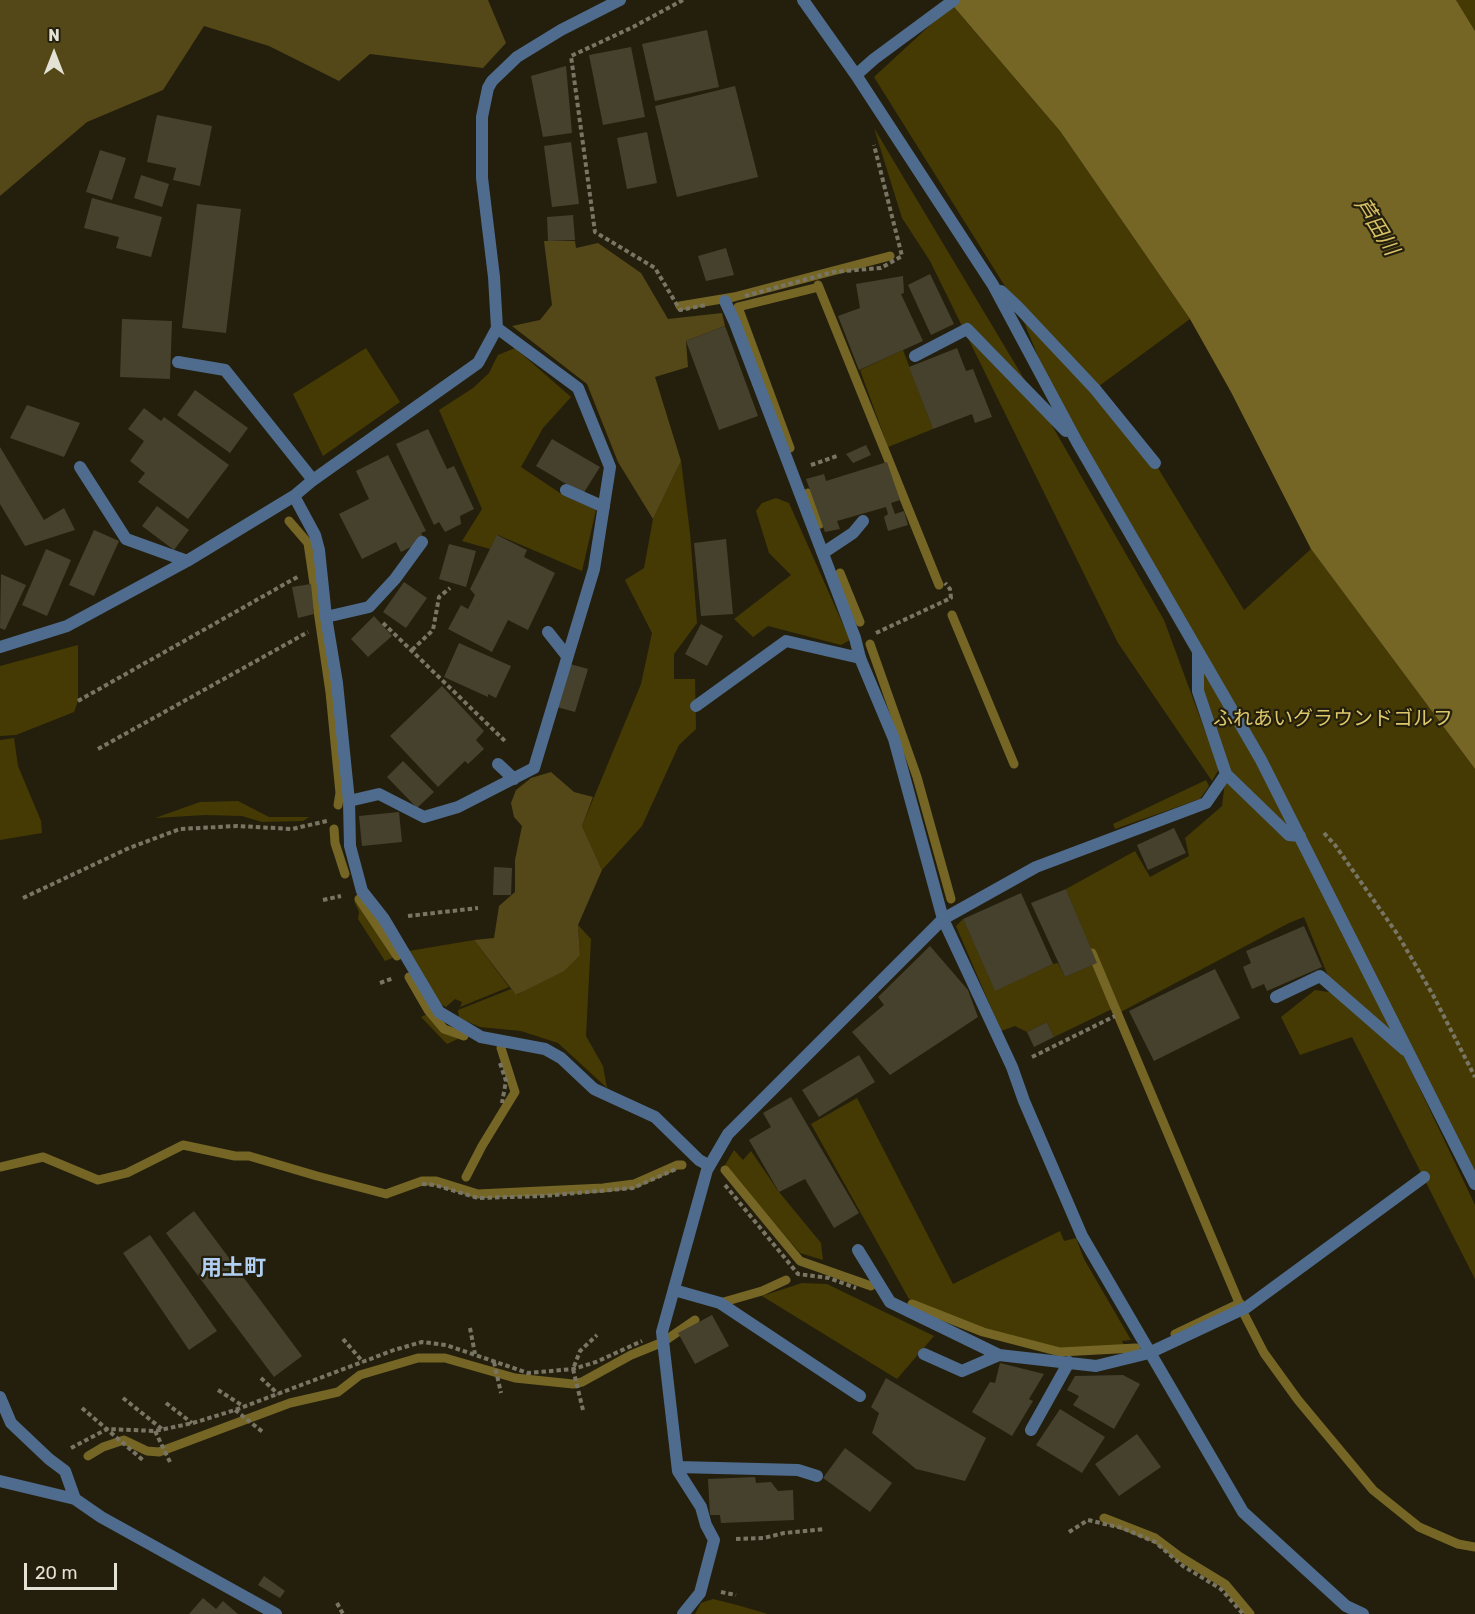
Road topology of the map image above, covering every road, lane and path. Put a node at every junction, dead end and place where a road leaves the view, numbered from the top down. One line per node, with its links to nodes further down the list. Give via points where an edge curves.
1 (620, 0): 9 (street, via 517,57 488,88 482,117 482,178)
2 (683, 0): 8 (path, via 571,56 595,232 655,268 680,309)
3 (803, 0): 5 (street)
4 (954, 0): 5 (street)
5 (856, 75): 7 (street)
6 (873, 143): 8 (path, via 902,255 881,268 833,272)
7 (993, 285): 12 (street); 13 (street, via 1095,389)
8 (725, 301): 21 (street)
9 (497, 328): 15 (street, via 478,363); 18 (street, via 578,388 610,467)
10 (915, 356): 12 (street, via 967,329)
11 (178, 362): 15 (street, via 225,370)
12 (1077, 442): 33 (street)
13 (1155, 463)
14 (80, 467): 22 (street, via 126,540)
15 (313, 480): 17 (street)
16 (566, 490): 18 (street)
17 (294, 496): 22 (street); 27 (street, via 319,550)
18 (604, 507): 34 (street, via 594,569)
19 (863, 521): 21 (street)
20 (422, 542): 26 (street)
21 (823, 554): 30 (street)
22 (187, 561): 31 (street, via 67,626)
23 (299, 576): 36 (path)
24 (945, 583): 30 (path, via 951,598)
25 (450, 588): 32 (path, via 439,597 434,630)
26 (367, 608): 27 (street); 32 (path)
27 (326, 617): 43 (street)
28 (309, 631): 38 (path)
29 (548, 632): 34 (street)
30 (856, 642): 35 (street)
31 (0, 647)
32 (412, 650): 40 (path)
33 (1198, 652): 41 (street, via 1198,691); 45 (street)
34 (567, 656): 40 (street)
35 (860, 658): 37 (street, via 786,641); 49 (street, via 900,757)
36 (78, 701)
37 (696, 706)
38 (98, 749)
39 (498, 764): 42 (street)
40 (534, 768): 42 (street)
41 (1226, 774): 45 (street, via 1289,835); 49 (street, via 1206,803 1036,867)
42 (514, 779): 43 (street, via 458,807 424,817 379,794)
43 (349, 801): 44 (street)
44 (348, 816): 47 (path, via 292,829 237,825 180,829 129,848); 50 (street, via 350,846 362,891)
45 (1300, 836): 54 (street)
46 (1335, 845): 56 (path, via 1398,935)
47 (23, 898)
48 (478, 908): 50 (path)
49 (943, 919): 55 (street); 58 (street, via 728,1134)
50 (384, 920): 53 (street, via 440,1012 481,1037)
51 (1276, 997): 54 (street, via 1320,976)
52 (1115, 1016): 55 (path)
53 (493, 1039): 57 (path, via 506,1081); 58 (street, via 545,1049 561,1058 594,1089 656,1117)
54 (1410, 1054): 61 (street)
55 (1012, 1067): 69 (street, via 1082,1236)
56 (1475, 1077)
57 (502, 1103)
58 (707, 1169): 60 (path, via 676,1168 633,1188 543,1196 478,1198); 63 (street); 64 (path, via 721,1180 798,1274 830,1278)
59 (1424, 1178): 69 (street, via 1247,1307)
60 (422, 1184)
61 (1475, 1184)
62 (858, 1250): 64 (street)
63 (674, 1290): 66 (street); 81 (street, via 720,1303)
64 (890, 1302): 72 (street)
65 (470, 1328): 70 (path)
66 (662, 1332): 76 (path); 98 (street)
67 (597, 1335): 76 (path, via 580,1351)
68 (343, 1339): 73 (path)
69 (1149, 1353): 74 (street, via 1096,1366); 106 (street, via 1244,1512)
70 (476, 1354): 73 (path, via 422,1342); 75 (path)
71 (924, 1354): 72 (street, via 962,1371)
72 (999, 1354): 74 (street)
73 (363, 1362): 80 (path)
74 (1069, 1362): 92 (street)
75 (494, 1363): 76 (path, via 528,1373); 79 (path)
76 (574, 1370): 87 (path)
77 (261, 1378): 80 (path)
78 (218, 1390): 85 (path)
79 (501, 1393)
80 (278, 1395): 85 (path)
81 (860, 1396)
82 (0, 1397): 101 (street, via 11,1422 64,1471)
83 (123, 1398): 91 (path)
84 (166, 1403): 89 (path)
85 (243, 1406): 88 (path)
86 (82, 1408): 90 (path)
87 (583, 1410)
88 (236, 1411): 89 (path); 94 (path)
89 (192, 1423): 91 (path)
90 (107, 1429): 93 (path); 95 (path); 96 (path)
91 (163, 1430): 93 (path)
92 (1031, 1430)
93 (155, 1432): 97 (path)
94 (264, 1433)
95 (97, 1434)
96 (144, 1461)
97 (170, 1462)
98 (678, 1467): 99 (street, via 798,1470); 104 (street)
99 (817, 1476)
100 (0, 1481): 101 (street)
101 (75, 1499): 107 (street)
102 (825, 1529): 104 (path)
103 (1069, 1532): 110 (path, via 1088,1520 1122,1528 1155,1542 1183,1566 1221,1589)
104 (714, 1540): 109 (street, via 700,1593)
105 (337, 1603): 108 (path)
106 (1344, 1610): 111 (street)
107 (276, 1614)
108 (343, 1614)
109 (683, 1614)
110 (1243, 1614)
111 (1363, 1614)

